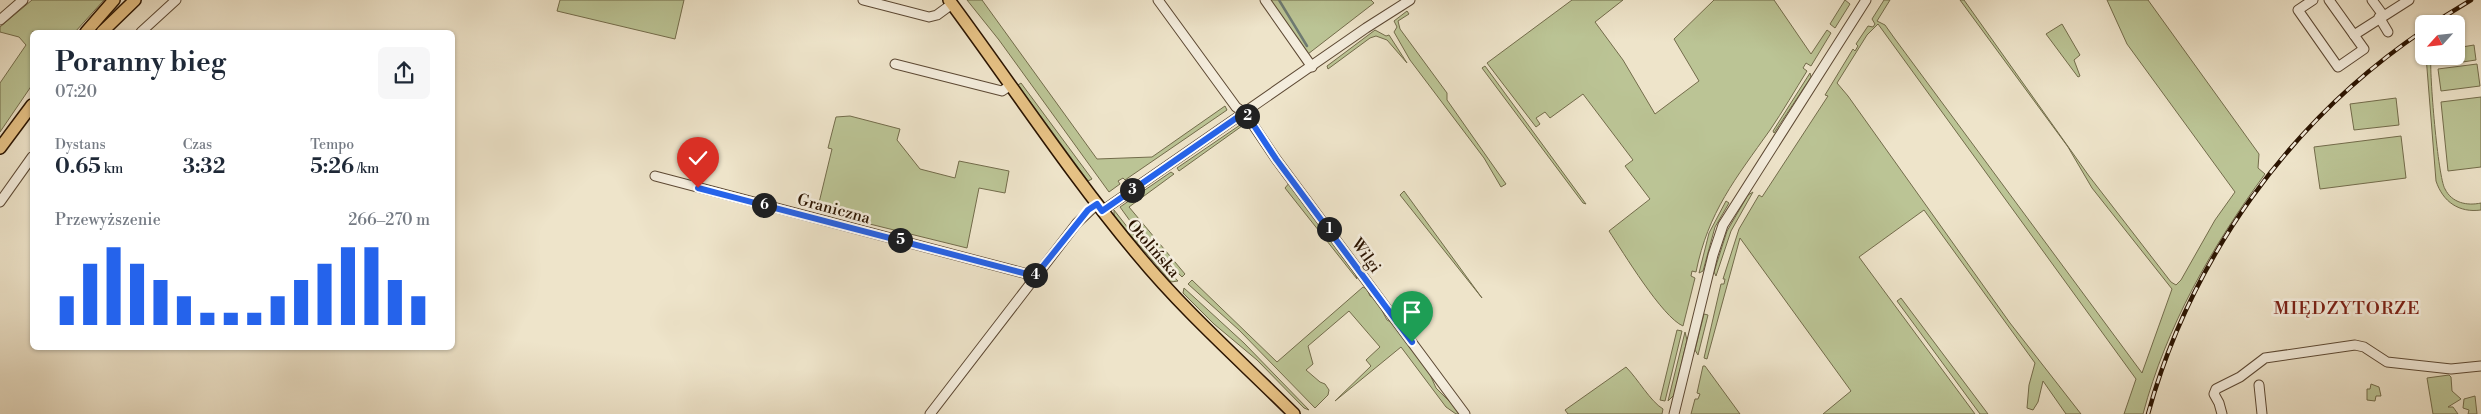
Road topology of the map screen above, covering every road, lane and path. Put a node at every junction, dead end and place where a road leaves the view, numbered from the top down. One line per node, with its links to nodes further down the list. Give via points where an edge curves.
1 (23, 0): 16 (street)
2 (114, 0): 17 (main road)
3 (135, 0): 18 (main road)
4 (176, 0): 19 (street)
5 (863, 0): 14 (street, Otolińska, via 924,16 937,15)
6 (1158, 0): 26 (street, Wilgi, via 1236,107)
7 (1265, 0): 23 (street)
8 (1410, 0): 23 (street)
9 (1866, 0): 38 (street, via 1723,225)
10 (2313, 0): 21 (street, via 2298,10 2338,67 2364,49)
11 (2329, 0): 21 (street)
12 (2372, 0): 15 (street)
13 (2409, 0): 15 (street)
14 (950, 2): 24 (main road, Otolińska)
15 (2381, 16): 20 (street); 21 (street)
16 (0, 20)
17 (88, 30)
18 (104, 30)
19 (143, 30)
20 (2388, 32)
21 (2354, 35)
22 (895, 64): 24 (street, via 1002,91)
23 (1312, 67): 26 (street)
24 (1011, 85): 31 (main road, Otolińska)
25 (30, 108): 27 (main road)
26 (1245, 112): 31 (street); 37 (street, Wilgi, via 1276,159)
27 (0, 148)
28 (30, 159): 30 (street)
29 (655, 176): 32 (street, Graniczna)
30 (0, 202)
31 (1099, 208): 32 (street, via 1077,223); 36 (main road, Otolińska, via 1162,282)
32 (1035, 276): 35 (street)
33 (2481, 366): 39 (street, via 2448,369 2384,361 2358,345 2270,356 2216,389 2214,393)
34 (2258, 385): 40 (street)
35 (930, 414)
36 (1294, 414)
37 (1466, 414)
38 (1674, 414)
39 (2222, 414)
40 (2262, 414)

